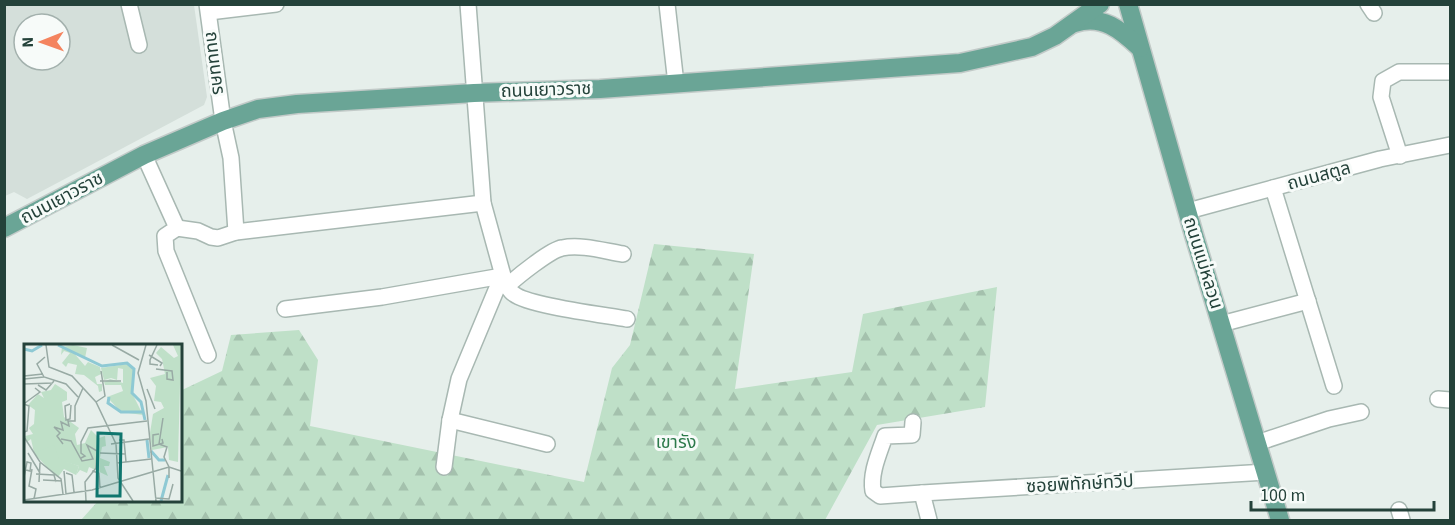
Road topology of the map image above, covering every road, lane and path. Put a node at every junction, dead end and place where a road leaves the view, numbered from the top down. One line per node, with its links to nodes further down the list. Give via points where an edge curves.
1 (129, 4): 9 (street)
2 (276, 4): 7 (street)
3 (468, 4): 13 (street)
4 (667, 4): 12 (street)
5 (1100, 4): 8 (main road, ถนนเยาวราช)
6 (1128, 4): 10 (main road, ถนนแม่หลวน)
7 (208, 8): 14 (street, ถนนนคร)
8 (1072, 24): 10 (main road, via 1105,22 1124,32); 12 (main road, ถนนเยาวราช, via 1032,47 960,63)
9 (139, 45)
10 (1142, 49): 20 (main road, ถนนแม่หลวน)
11 (1450, 72): 17 (street, via 1399,72 1383,81 1381,97)
12 (676, 84): 13 (main road, ถนนเยาวราช)
13 (474, 93): 14 (main road, ถนนเยาวราช, via 277,106); 19 (street)
14 (222, 121): 16 (main road, ถนนเยาวราช); 23 (street, ถนนนคร, via 231,158)
15 (1450, 145): 17 (street, ถนนสตูล)
16 (144, 155): 21 (main road, ถนนเยาวราช); 22 (street)
17 (1400, 156): 18 (street, ถนนสตูล)
18 (1273, 188): 20 (street, ถนนสตูล); 26 (street)
19 (483, 203): 23 (street); 25 (street)
20 (1188, 211): 29 (main road, ถนนแม่หลวน)
21 (4, 228)
22 (177, 228): 23 (street, via 218,238); 30 (street, via 165,236 166,251)
23 (236, 232)
24 (623, 254): 25 (street, via 558,248)
25 (505, 281): 27 (street); 28 (street, via 520,298); 33 (street, via 459,379)
26 (1308, 301): 29 (street); 31 (street)
27 (285, 309)
28 (627, 319)
29 (1221, 324): 35 (main road, ถนนแม่หลวน)
30 (208, 355)
31 (1334, 386)
32 (1361, 412): 35 (street)
33 (450, 420): 36 (street); 37 (street)
34 (913, 422): 39 (street, ซอยพิทักษ์ทวีป, via 912,435 885,436 873,491 880,496)
35 (1257, 442): 38 (main road, ถนนแม่หลวน)
36 (547, 444)
37 (444, 467)
38 (1266, 472): 39 (street, ซอยพิทักษ์ทวีป); 41 (main road, ถนนแม่หลวน)
39 (922, 493): 40 (street)
40 (929, 520)
41 (1280, 520)

